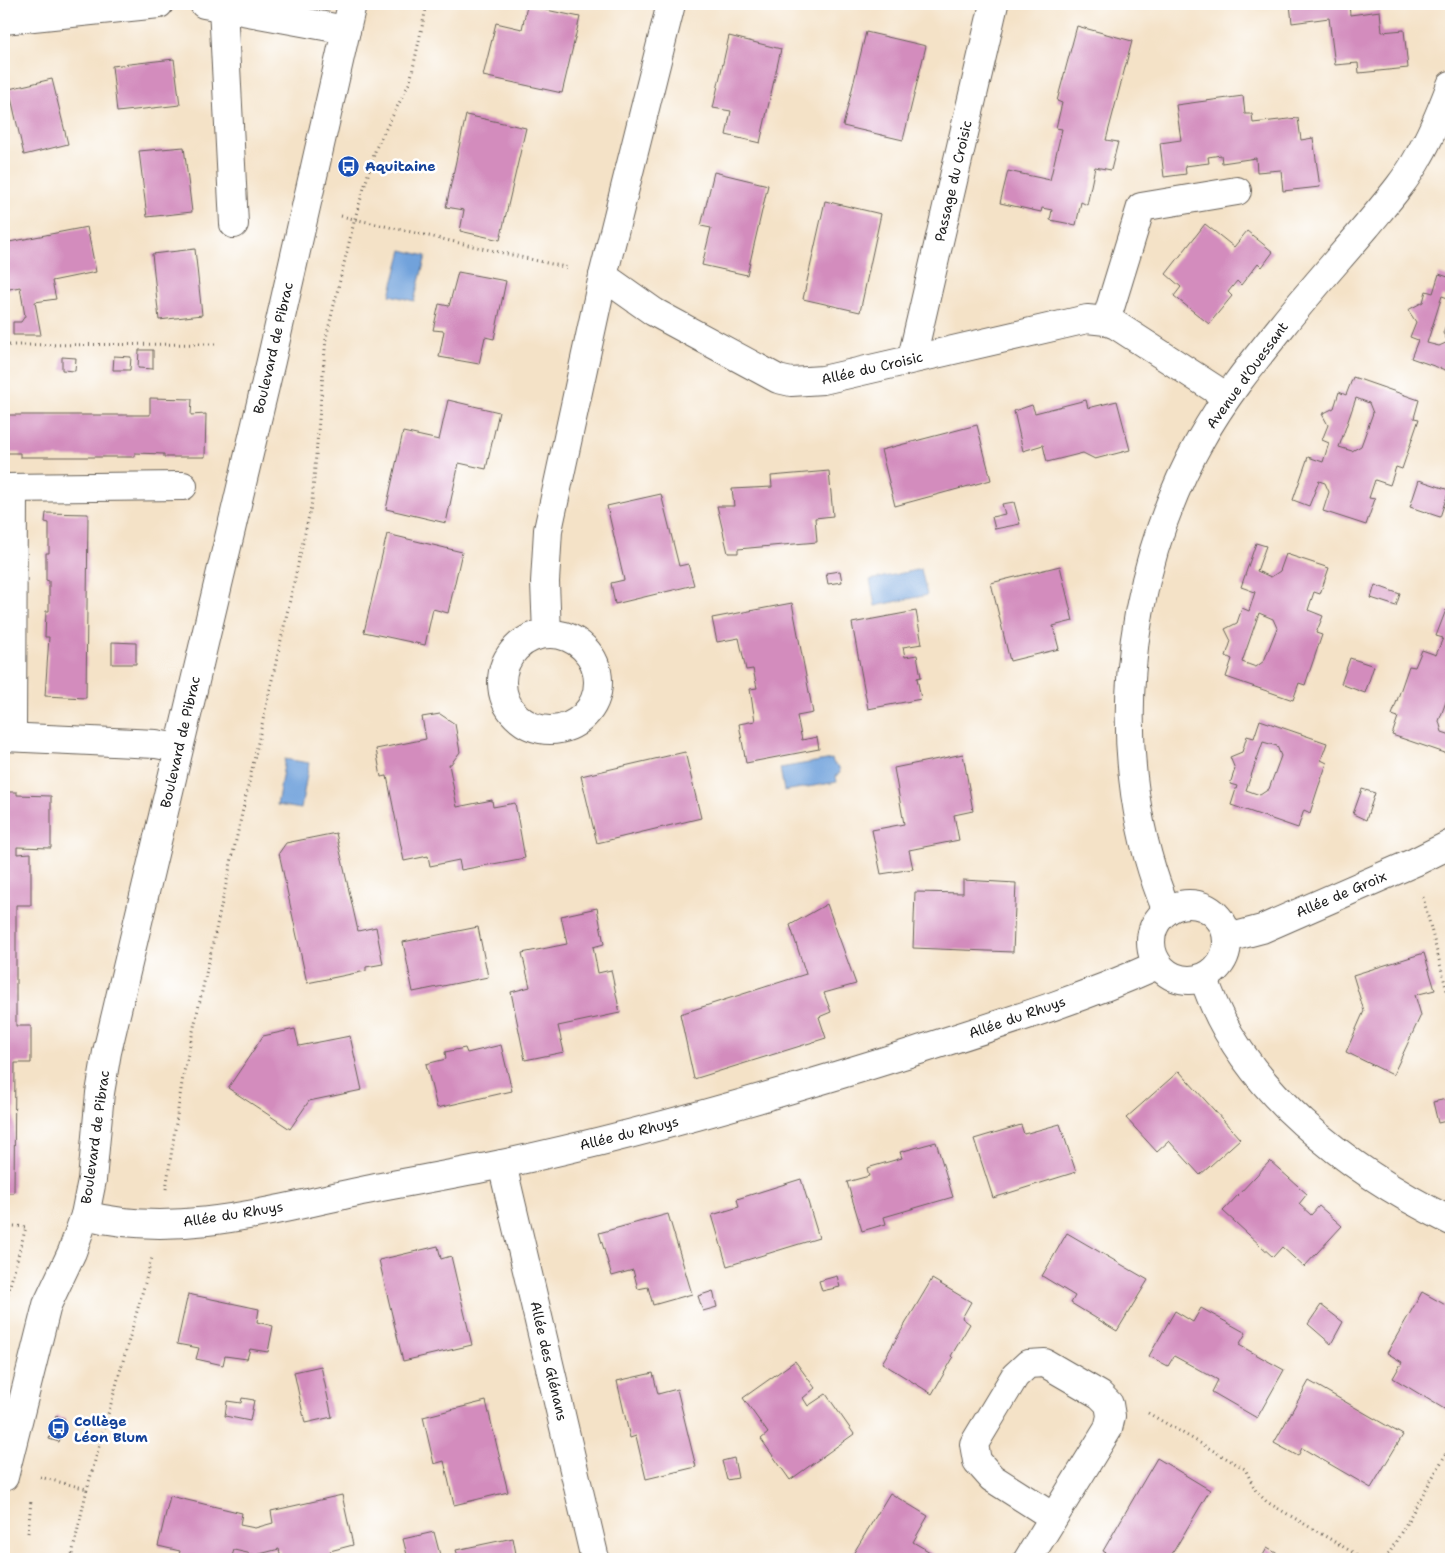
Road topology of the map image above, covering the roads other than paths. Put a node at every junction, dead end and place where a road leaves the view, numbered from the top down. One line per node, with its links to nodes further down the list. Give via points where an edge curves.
1 (159, 4): 6 (street)
2 (671, 4): 10 (street)
3 (994, 4): 12 (street, Passage du Croisic)
4 (213, 5): 5 (street); 9 (street)
5 (349, 17): 18 (street, Boulevard de Pibrac)
6 (4, 20)
7 (1450, 89): 13 (street, Avenue d'Ouessant, via 1418,158 1384,205)
8 (1237, 192): 11 (street, via 1141,207)
9 (234, 224)
10 (603, 276): 12 (street, Allée du Croisic, via 654,312 778,379 791,382 823,380); 16 (street, via 548,530)
11 (1106, 321): 12 (street, Allée du Croisic, via 1087,319); 13 (street, Allée du Croisic)
12 (912, 358)
13 (1227, 397): 20 (street, Avenue d'Ouessant, via 1200,440 1169,509 1149,565 1132,660 1131,749 1137,797 1152,871)
14 (182, 486): 15 (street)
15 (9, 488): 17 (street)
16 (546, 634)
17 (8, 737): 18 (street, via 156,744)
18 (178, 748): 25 (street, Boulevard de Pibrac, via 107,1052)
19 (1451, 844): 21 (street, Allée de Groix, via 1262,929)
20 (1167, 910): 21 (street, via 1185,904 1205,907 1220,919); 22 (street, via 1154,926 1151,946)
21 (1228, 938): 23 (street, via 1226,954 1217,968)
22 (1158, 965): 23 (street, via 1170,976 1187,980); 24 (street, Allée du Rhuys, via 1015,1020 843,1074 664,1124)
23 (1204, 978): 26 (street, via 1226,1031 1291,1111 1362,1171)
24 (502, 1164): 25 (street, Allée du Rhuys, via 214,1220 156,1224 108,1221); 29 (street, Allée des Glénans)
25 (85, 1215): 27 (street, Boulevard de Pibrac, via 47,1305)
26 (1451, 1222)
27 (4, 1476)
28 (1053, 1517): 28 (street, via 1108,1429 1111,1416 1109,1404 1100,1395 1045,1364 1028,1364 1015,1376 974,1444 977,1461 992,1478); 30 (street)
29 (595, 1559)
30 (1028, 1559)

